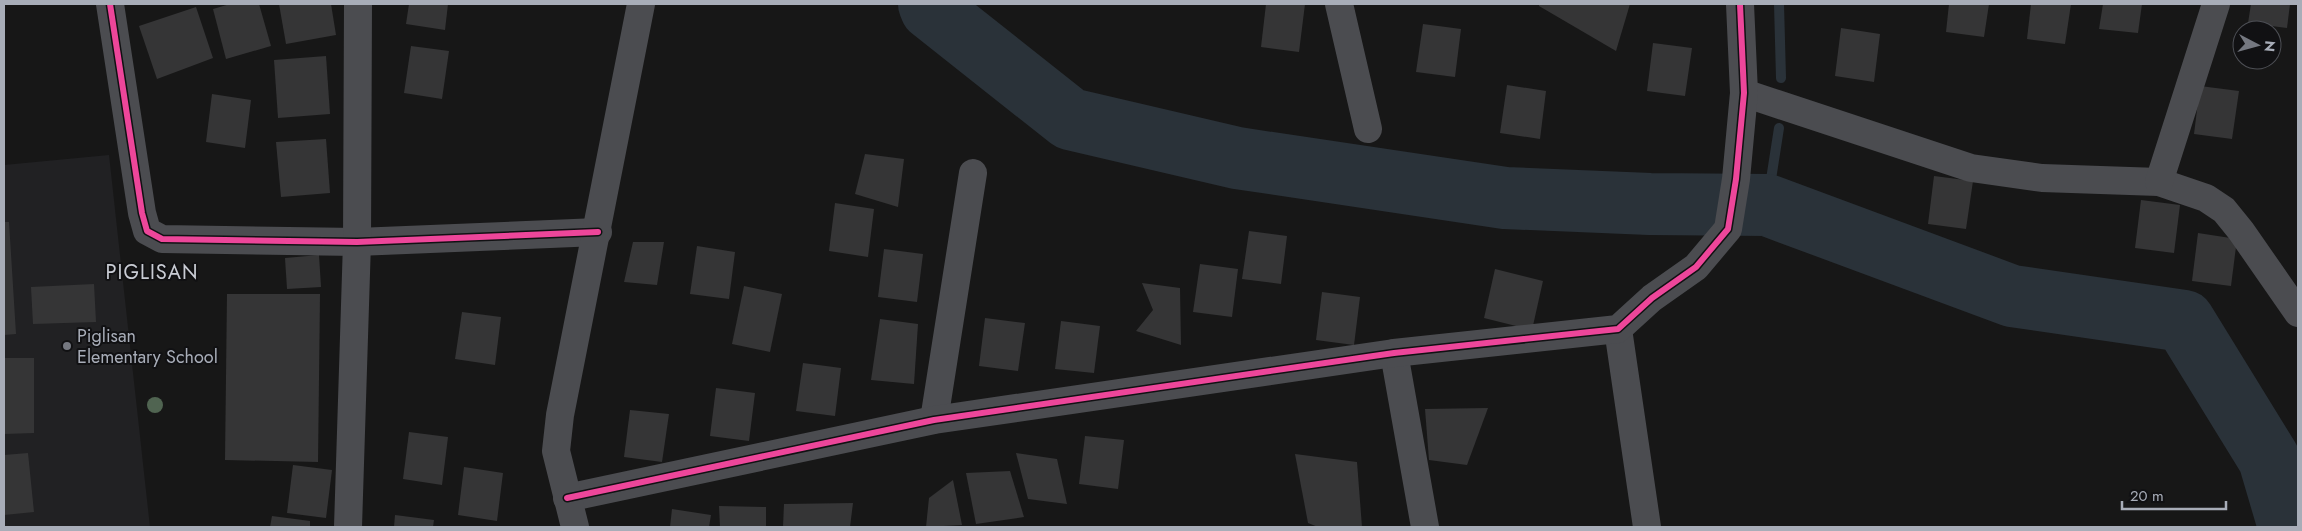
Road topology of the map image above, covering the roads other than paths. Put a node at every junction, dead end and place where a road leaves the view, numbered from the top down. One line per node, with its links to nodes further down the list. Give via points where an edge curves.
1 (110, 4): 12 (street, via 147,231 162,239)
2 (358, 4): 12 (street)
3 (641, 4): 11 (street)
4 (1340, 4): 8 (street)
5 (1740, 4): 7 (street)
6 (2216, 4): 10 (street)
7 (1744, 93): 10 (street, via 1971,168 2042,178); 14 (street, via 1728,229 1696,267 1652,298)
8 (1368, 129)
9 (974, 173): 16 (street)
10 (2159, 182): 13 (street, via 2206,198 2224,210)
11 (598, 232): 12 (street); 17 (street, via 560,414 556,451)
12 (357, 242): 18 (street)
13 (2298, 313)
14 (1618, 329): 15 (street); 21 (street)
15 (1394, 352): 16 (street); 20 (street)
16 (934, 420): 17 (street)
17 (567, 498): 19 (street)
18 (348, 527)
19 (575, 527)
20 (1425, 527)
21 (1647, 527)

